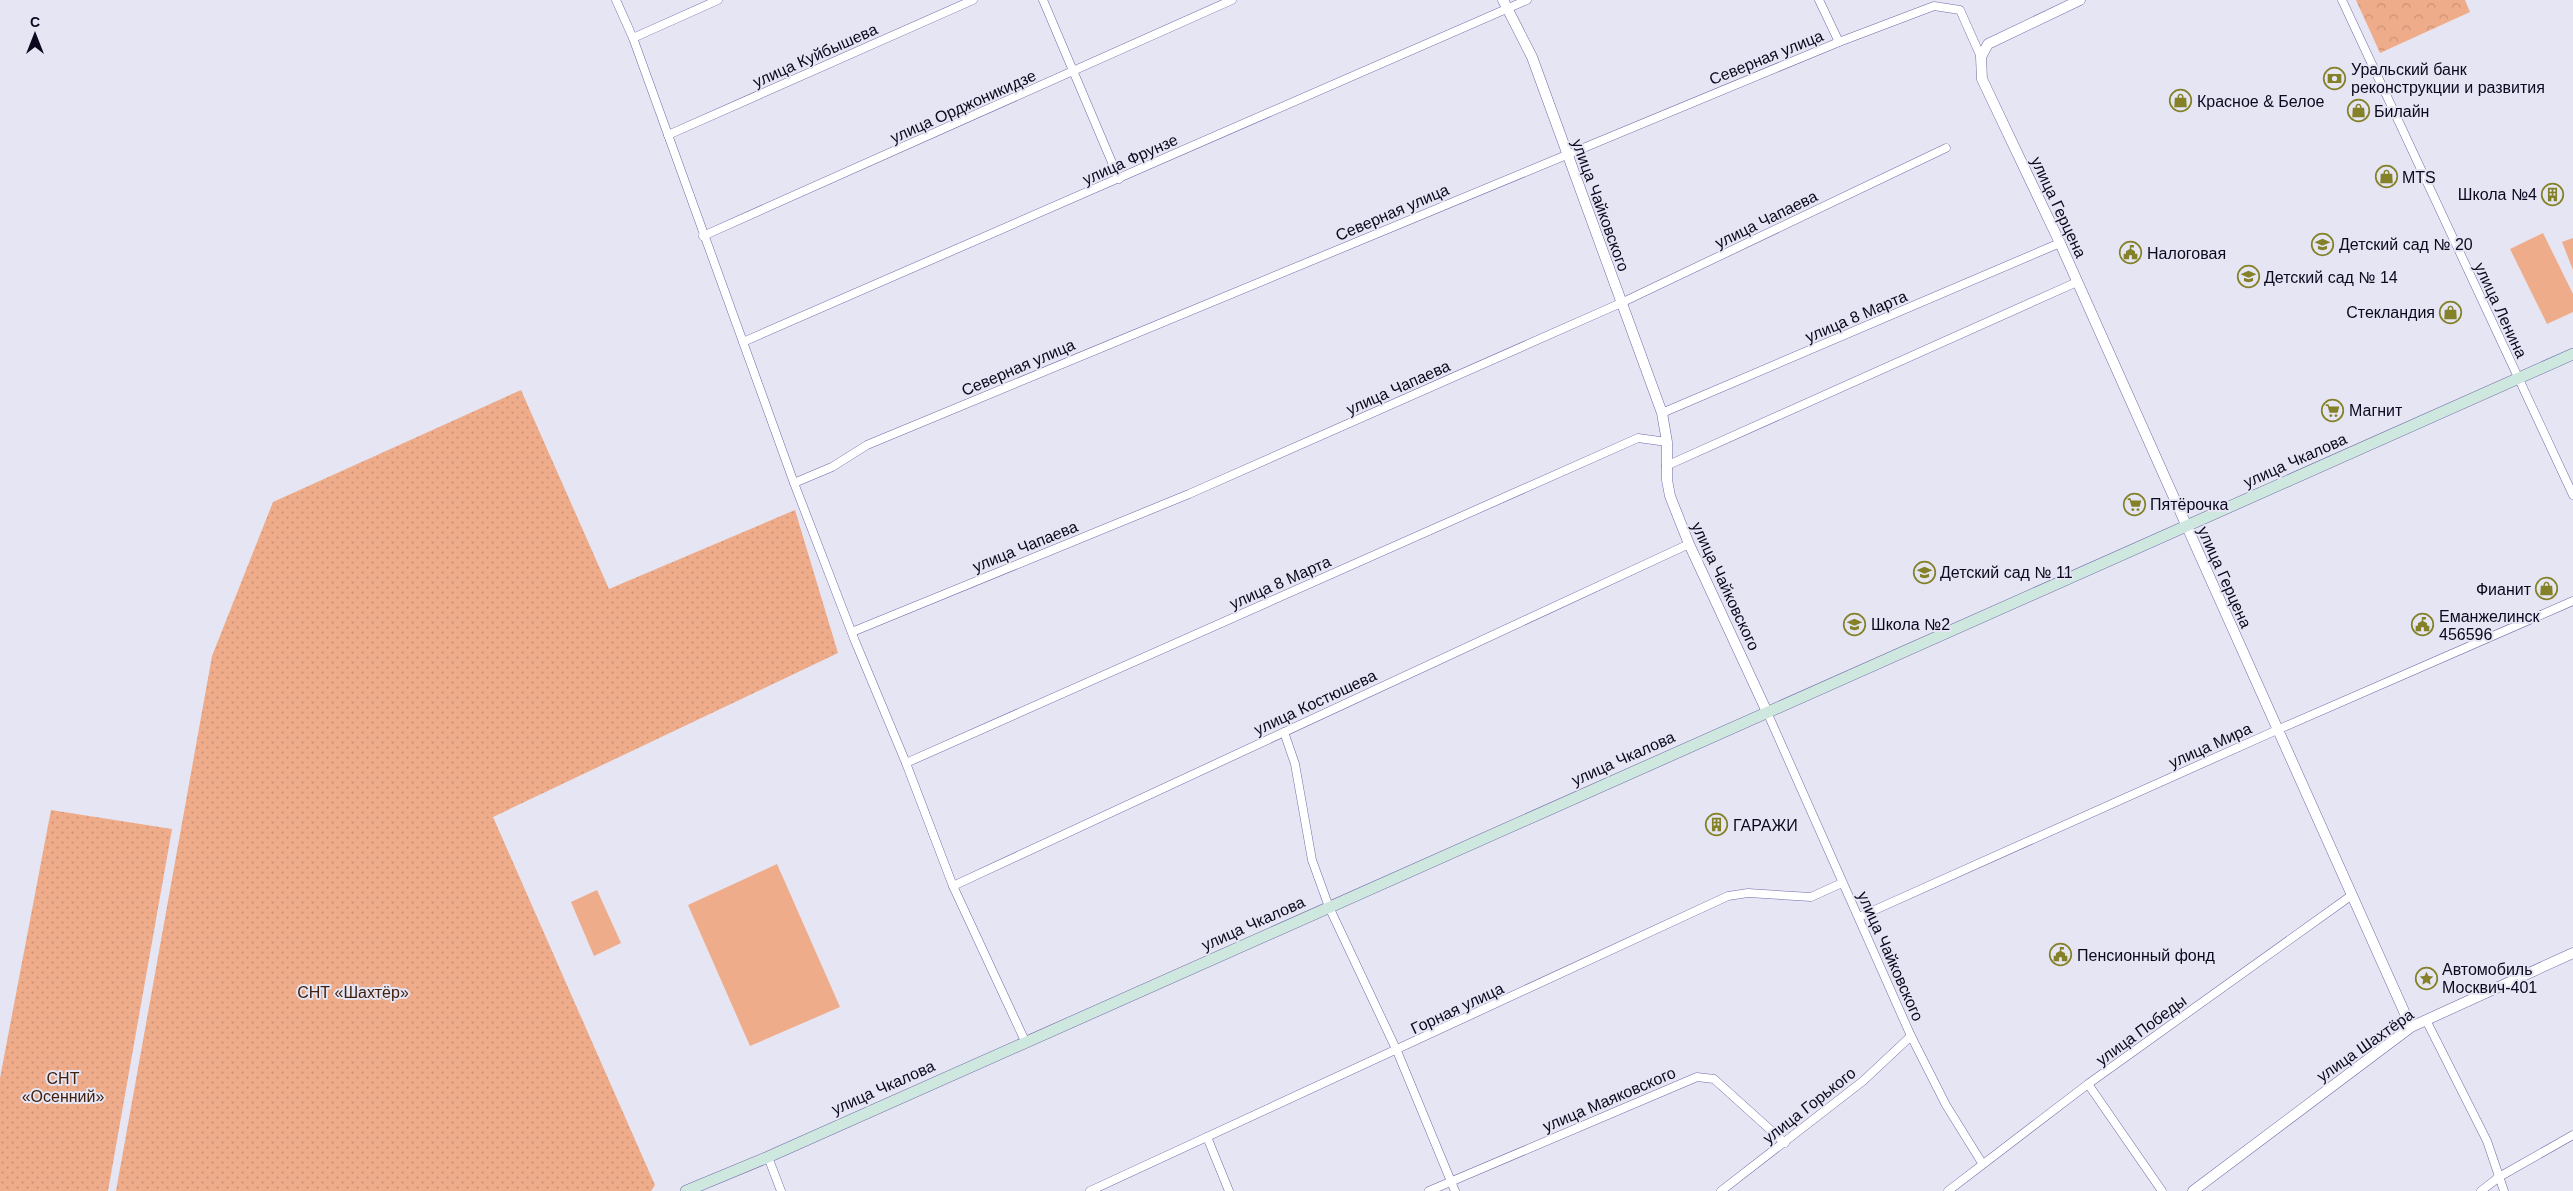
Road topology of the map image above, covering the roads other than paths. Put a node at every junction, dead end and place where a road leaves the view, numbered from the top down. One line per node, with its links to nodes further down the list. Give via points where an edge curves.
1 (616, 0): 11 (street)
2 (718, 0): 11 (street)
3 (973, 0): 15 (street, улица Куйбышева)
4 (1043, 0): 14 (street)
5 (1232, 0): 14 (street, улица Орджоникидзе)
6 (1527, 0): 10 (street, улица Фрунзе)
7 (1819, 0): 12 (street)
8 (2080, 0): 13 (street, via 1988,44)
9 (2342, 0): 25 (street, улица Ленина)
10 (1505, 4): 17 (street, улица Чайковского, via 1532,57); 18 (street, улица Фрунзе)
11 (633, 38): 15 (street)
12 (1839, 42): 13 (street, Северная улица, via 1934,6 1960,10); 17 (street, Северная улица)
13 (1980, 57): 20 (street, улица Герцена, via 1982,79)
14 (1074, 72): 18 (street); 19 (street, улица Орджоникидзе)
15 (668, 135): 19 (street)
16 (1946, 148): 22 (street, улица Чапаева)
17 (1566, 155): 22 (street, улица Чайковского); 29 (street, Северная улица, via 867,445 832,467)
18 (1119, 179): 23 (street, улица Фрунзе)
19 (703, 236): 23 (street)
20 (2060, 243): 21 (street, улица Герцена); 26 (street, улица 8 Марта)
21 (2077, 282): 28 (street); 31 (street, улица Герцена)
22 (1621, 303): 26 (street, улица Чайковского); 34 (street, улица Чапаева, via 1189,494)
23 (743, 342): 29 (street)
24 (2573, 354): 25 (main road, улица Чкалова)
25 (2518, 378): 30 (street, улица Ленина); 31 (main road, улица Чкалова)
26 (1662, 413): 27 (street, улица Чайковского)
27 (1667, 442): 28 (street, улица Чайковского); 38 (street, улица 8 Марта, via 1638,438)
28 (1666, 466): 32 (street, улица Чайковского, via 1670,496)
29 (794, 483): 34 (street)
30 (2573, 495)
31 (2186, 526): 35 (main road, улица Чкалова); 36 (street, улица Герцена)
32 (1689, 544): 35 (street, улица Чайковского); 37 (street, улица Костюшева)
33 (2573, 601): 36 (street, улица Мира)
34 (852, 632): 38 (street)
35 (1767, 712): 39 (street, улица Чайковского); 42 (main road, улица Чкалова)
36 (2277, 730): 41 (street, улица Герцена); 43 (street, улица Мира)
37 (1284, 732): 40 (street, улица Костюшева); 42 (street, via 1295,764 1312,860)
38 (906, 763): 40 (street)
39 (1842, 883): 43 (street, улица Чайковского); 49 (street, Горная улица, via 1811,897 1748,893 1728,896)
40 (953, 886): 48 (street)
41 (2352, 895): 46 (street, улица Герцена); 50 (street, улица Победы)
42 (1329, 907): 48 (main road, улица Чкалова); 49 (street)
43 (1859, 917): 47 (street, улица Чайковского)
44 (2573, 953): 45 (street, улица Шахтёра)
45 (2426, 1020): 46 (street, улица Шахтёра); 56 (street, via 2488,1142)
46 (2412, 1026): 67 (street, улица Шахтёра)
47 (1911, 1036): 53 (street, улица Горького, via 1863,1081); 55 (street, улица Чайковского, via 1946,1105)
48 (1025, 1041): 54 (main road, улица Чкалова)
49 (1397, 1051): 52 (street, Горная улица); 57 (street)
50 (2088, 1084): 55 (street, улица Победы); 66 (street)
51 (2573, 1135): 56 (street)
52 (1207, 1137): 60 (street, Горная улица); 61 (street)
53 (1785, 1143): 57 (street, улица Маяковского, via 1714,1079 1697,1077); 64 (street, улица Горького)
54 (768, 1157): 58 (main road, улица Чкалова); 59 (street)
55 (1982, 1163): 65 (street, улица Победы)
56 (2499, 1178): 68 (street); 69 (street)
57 (1451, 1182): 62 (street, улица Маяковского); 63 (street)
58 (686, 1191)
59 (782, 1191)
60 (1090, 1191)
61 (1229, 1191)
62 (1429, 1191)
63 (1455, 1191)
64 (1721, 1191)
65 (1948, 1191)
66 (2162, 1191)
67 (2193, 1191)
68 (2481, 1191)
69 (2504, 1191)

